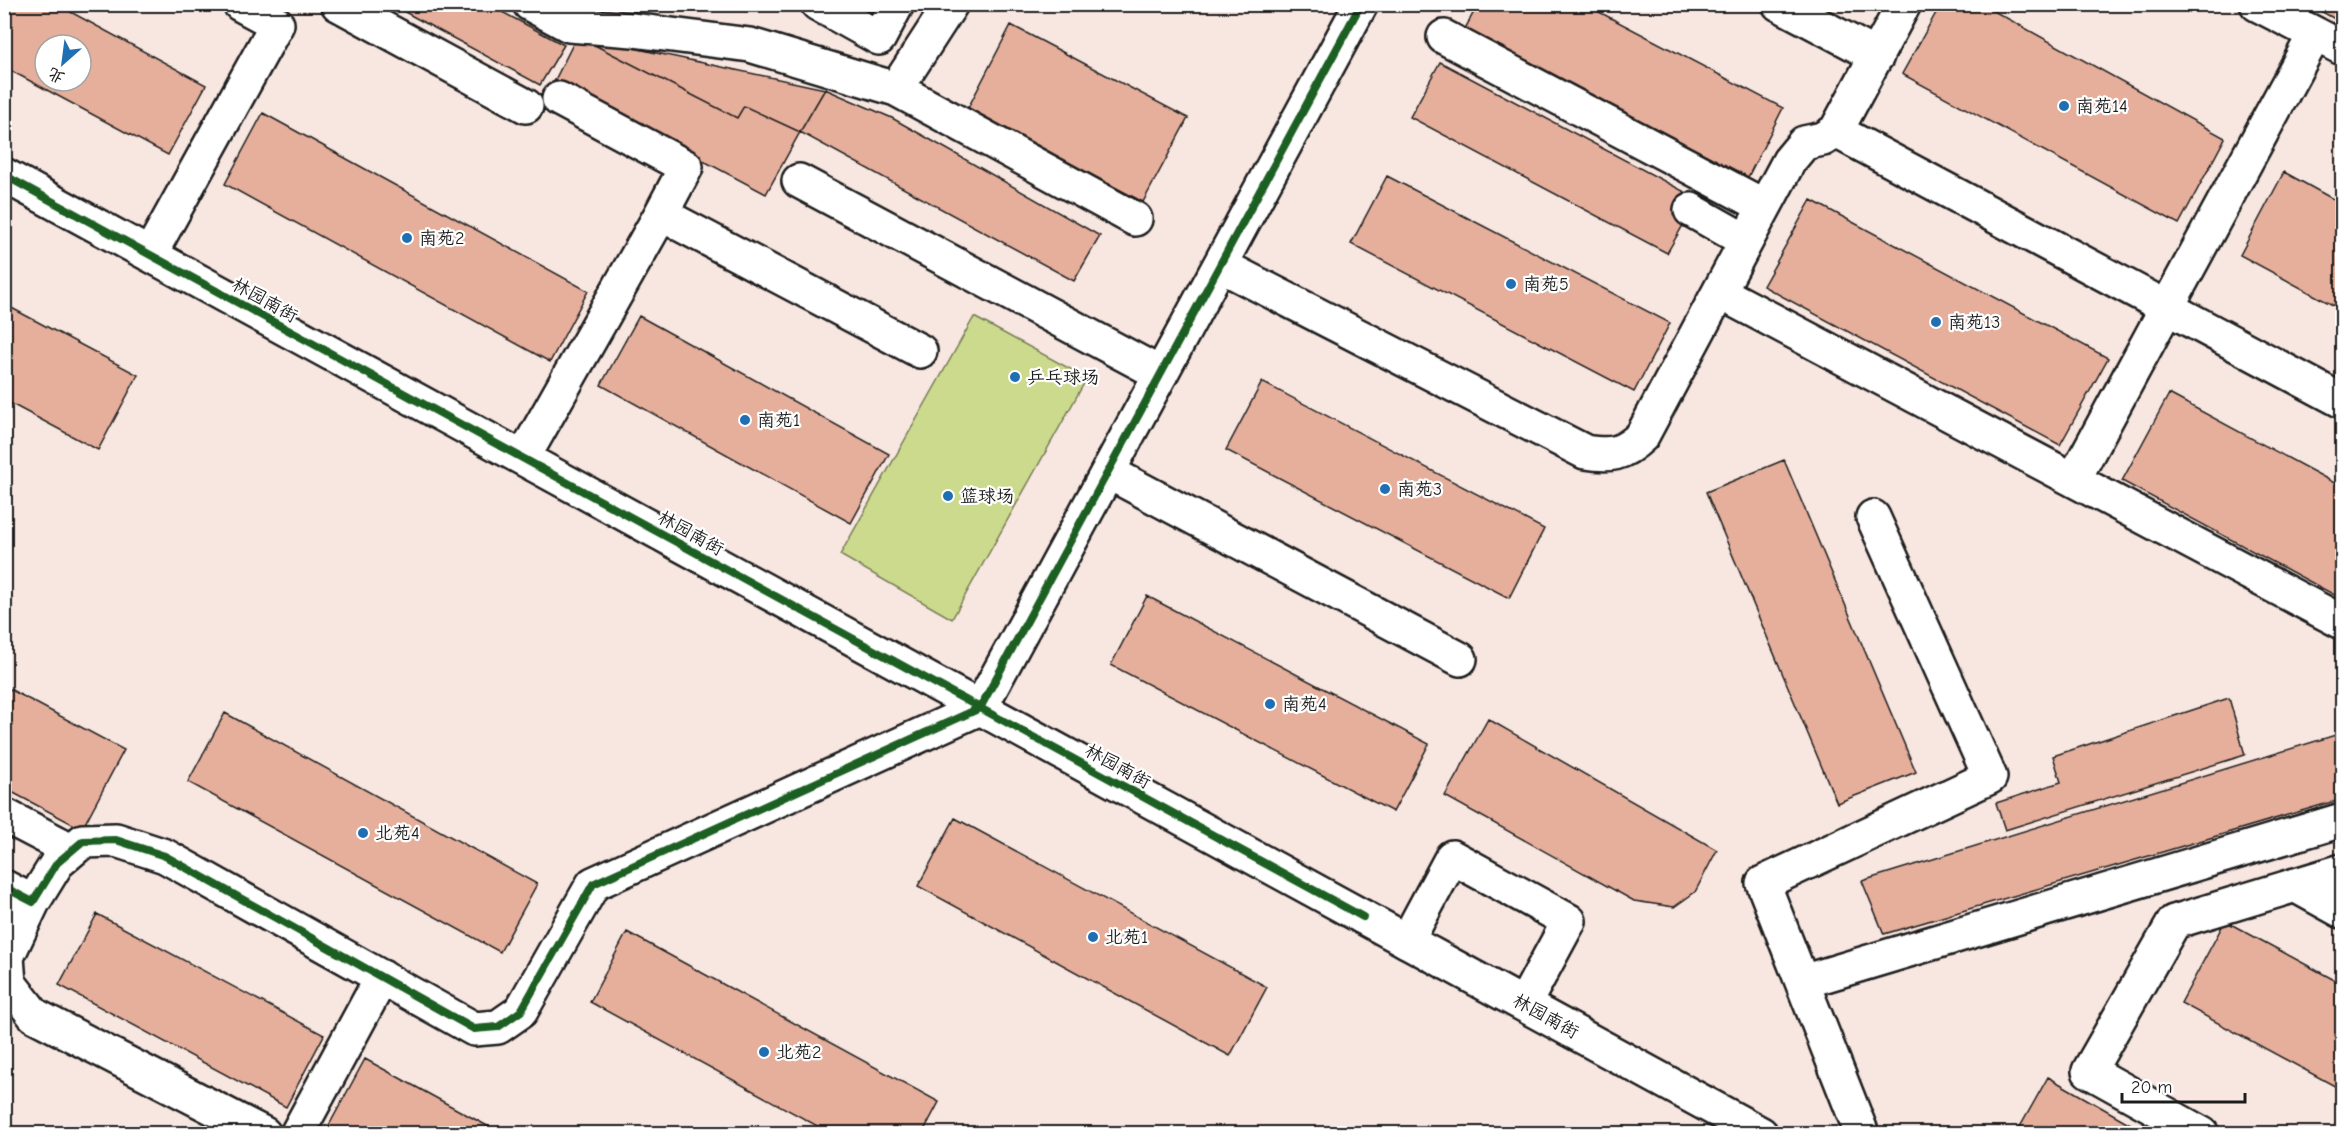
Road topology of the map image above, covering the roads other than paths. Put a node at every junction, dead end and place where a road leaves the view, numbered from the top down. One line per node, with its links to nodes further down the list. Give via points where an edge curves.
1 (240, 4): 25 (street, via 277,24)
2 (338, 4): 16 (street)
3 (530, 4): 14 (street, via 569,25 750,45)
4 (818, 4): 5 (street, via 879,38)
5 (897, 4)
6 (951, 4): 14 (street)
7 (1361, 4): 26 (street)
8 (1779, 4): 13 (street)
9 (1904, 4): 13 (street)
10 (2257, 4): 12 (street)
11 (1444, 37): 20 (street)
12 (2329, 41): 28 (street)
13 (1877, 56): 17 (street)
14 (896, 89): 23 (street)
15 (559, 99): 22 (street, via 686,167)
16 (526, 106)
17 (1836, 131): 20 (street, via 1804,143 1789,161); 28 (street)
18 (4, 175): 25 (street, 林园南街)
19 (799, 181): 30 (street)
20 (1764, 206): 24 (street)
21 (1691, 210): 24 (street)
22 (661, 214): 29 (street); 32 (street)
23 (1135, 219)
24 (1746, 241): 27 (street)
25 (150, 254): 32 (street, 林园南街)
26 (1220, 265): 27 (street, via 1585,452 1606,455 1628,449 1642,436); 30 (street)
27 (1719, 292): 34 (street)
28 (2166, 307): 31 (street); 34 (street)
29 (920, 351)
30 (1161, 374): 33 (street)
31 (2343, 401)
32 (523, 458): 38 (street, 林园南街)
33 (1108, 472): 37 (street); 38 (street)
34 (2074, 479): 36 (street)
35 (1873, 517): 49 (street, via 1990,777 1763,883)
36 (2343, 622)
37 (1460, 659)
38 (980, 708): 47 (street, 林园南街); 48 (street, via 593,884 520,1011 498,1027 474,1029)
39 (4, 815): 41 (street)
40 (2343, 820): 49 (street)
41 (71, 850): 45 (street, via 57,863); 48 (street, via 83,841 116,840 165,856)
42 (2343, 871): 43 (street)
43 (2295, 885): 46 (street); 55 (street, via 2174,922 2089,1071)
44 (4, 887): 45 (street)
45 (33, 902): 51 (street, via 7,957 9,983 34,1015)
46 (2343, 911)
47 (1407, 940): 50 (street, 林园南街); 50 (street, via 1452,857 1569,921)
48 (382, 977): 52 (street)
49 (1802, 982): 54 (street)
50 (1524, 1004): 53 (street, 林园南街)
51 (264, 1134)
52 (297, 1134)
53 (1761, 1134)
54 (1862, 1134)
55 (2202, 1134)

